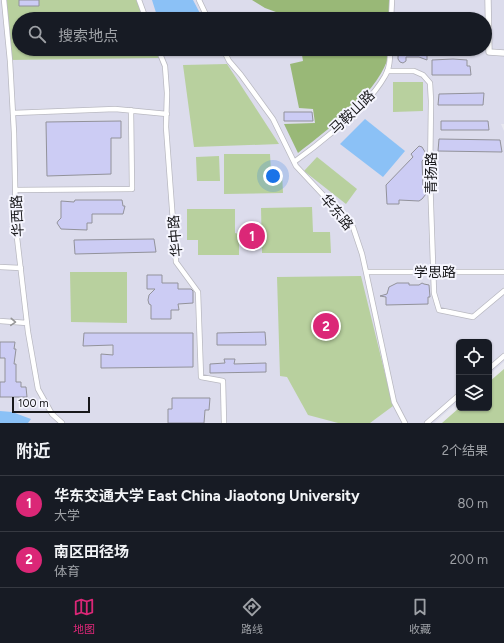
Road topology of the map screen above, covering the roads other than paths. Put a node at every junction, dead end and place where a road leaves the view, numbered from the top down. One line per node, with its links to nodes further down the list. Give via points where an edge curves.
1 (4, 0): 17 (street, 华西路)
2 (139, 0): 6 (street)
3 (199, 0): 7 (street)
4 (392, 0): 8 (street)
5 (488, 0): 9 (street)
6 (143, 12)
7 (205, 12)
8 (391, 12)
9 (488, 12)
10 (492, 52): 11 (street)
11 (504, 52)
12 (161, 56): 18 (street, 华中路, via 165,66)
13 (226, 56): 19 (street, 华东路, via 273,119)
14 (390, 56): 15 (street, 马鞍山路)
15 (387, 71): 19 (street, 马鞍山路, via 374,92 358,110); 24 (street, 青扬路, via 414,71 423,74 430,83)
16 (131, 110): 17 (street); 18 (street); 20 (street, via 132,189)
17 (13, 113): 20 (street, 华西路)
18 (167, 114): 33 (street, 华中路, via 176,262 198,292 201,377 223,381)
19 (294, 162): 23 (street, 华东路, via 353,226)
20 (16, 190): 22 (street, 华西路, via 16,229)
21 (0, 267): 22 (street)
22 (21, 268): 28 (street, 华西路)
23 (366, 272): 24 (street, 学思路); 34 (street, 华东路, via 394,402)
24 (433, 272): 25 (street, 学思路); 26 (street, 青扬路, via 434,293 439,310 473,317)
25 (504, 272)
26 (504, 291)
27 (0, 321): 28 (street, one-way to 28)
28 (27, 323): 32 (street, 华西路, via 38,389 52,414)
29 (504, 356): 30 (street)
30 (492, 366)
31 (456, 398): 35 (street)
32 (62, 423)
33 (224, 423)
34 (405, 423)
35 (427, 423)

